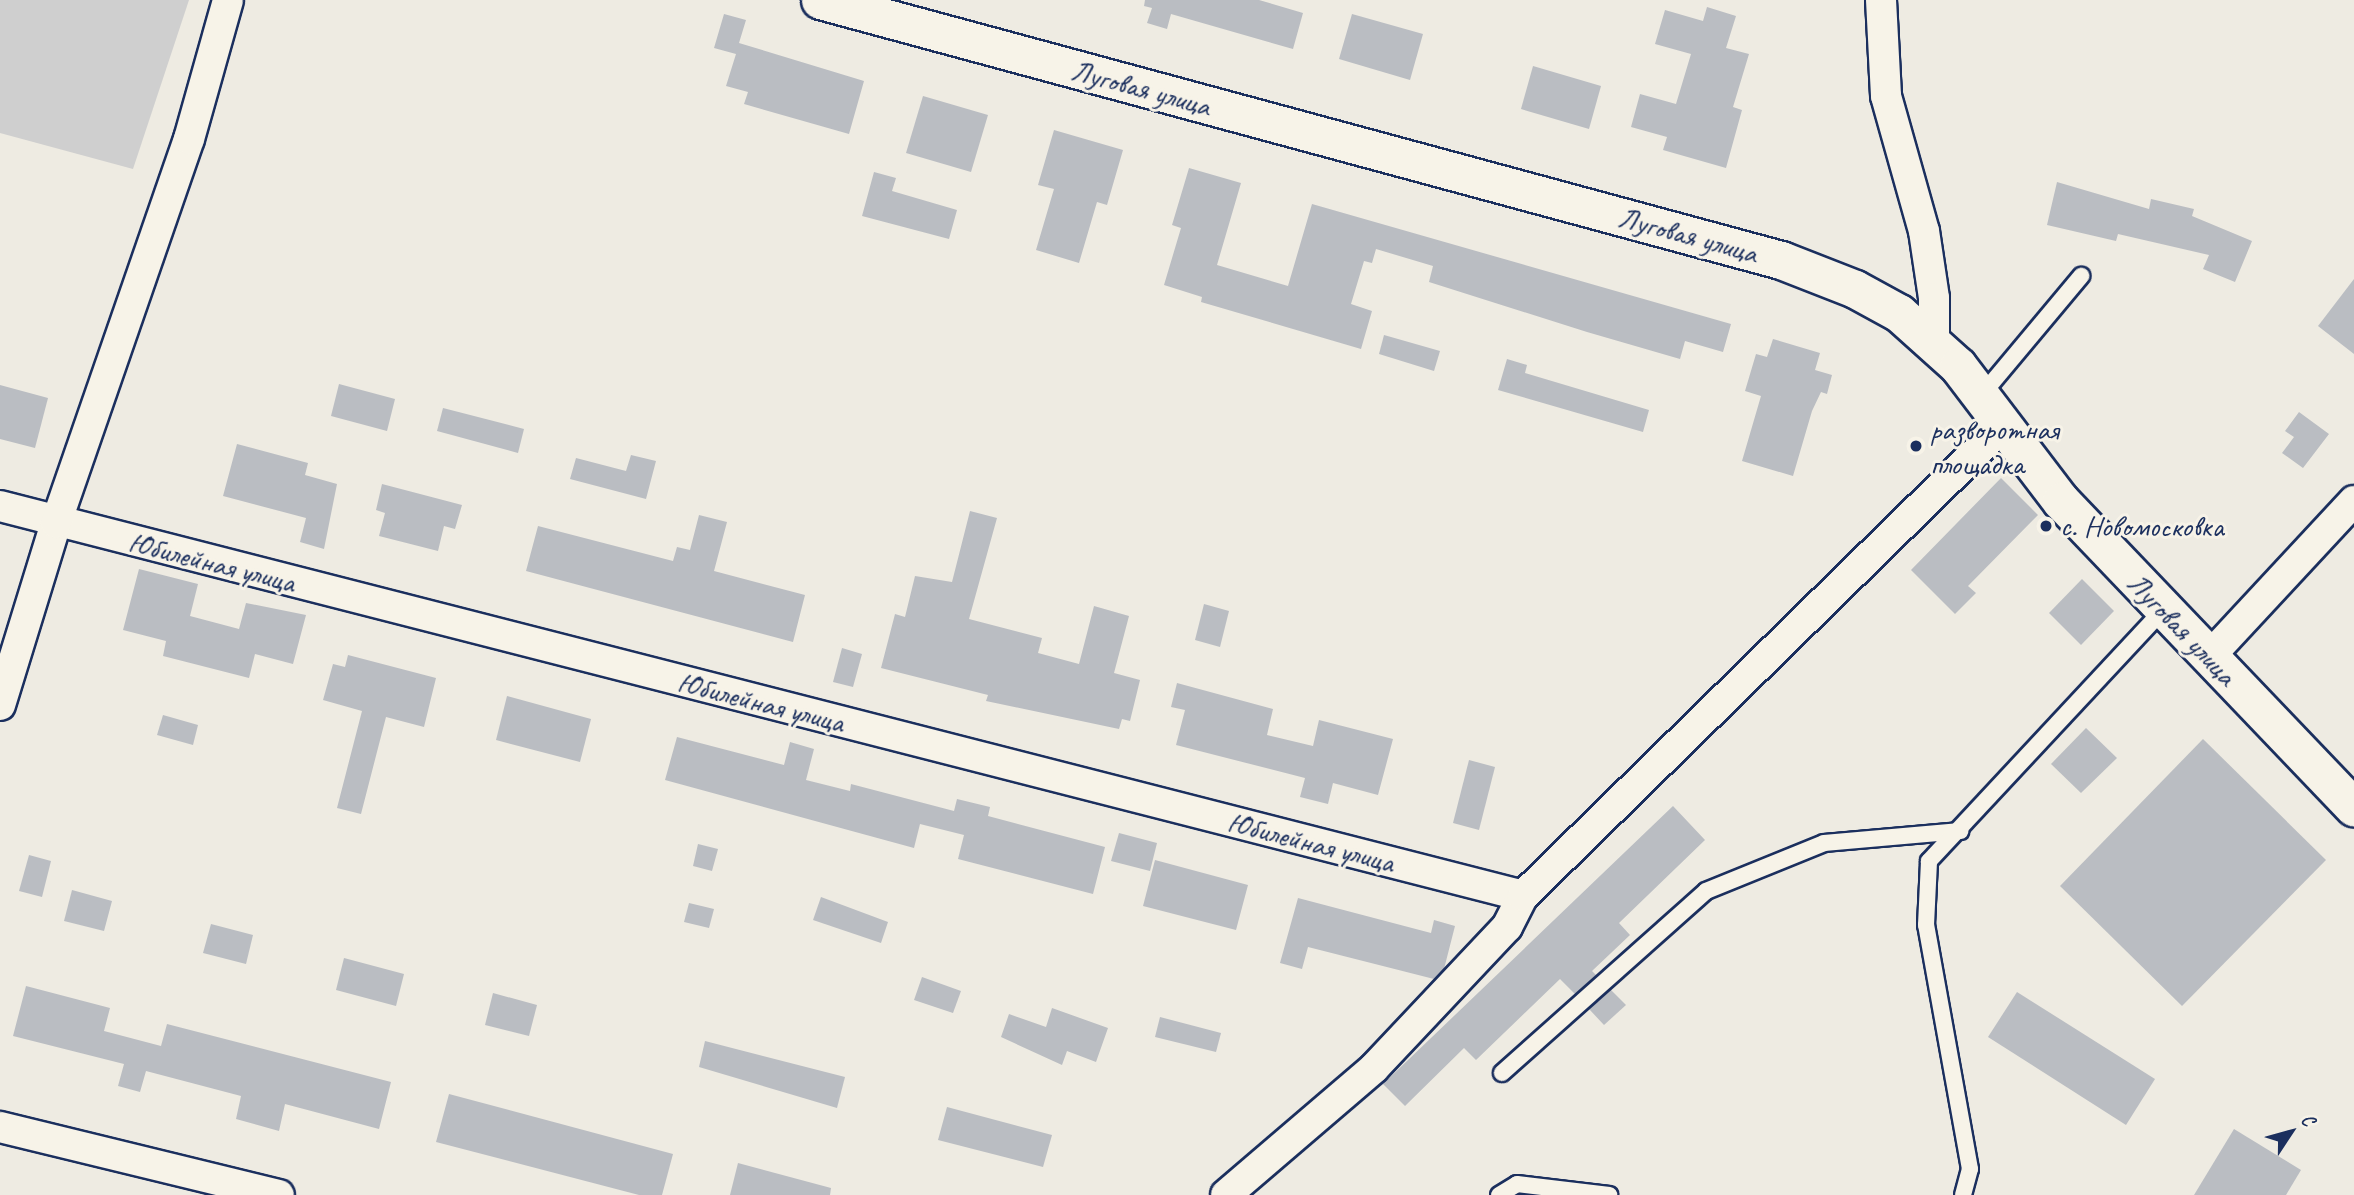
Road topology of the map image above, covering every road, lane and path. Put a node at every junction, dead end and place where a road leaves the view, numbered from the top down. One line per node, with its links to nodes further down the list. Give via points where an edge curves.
1 (228, 0): 10 (street, via 189,139)
2 (820, 0): 5 (street, Луговая улица, via 1781,260 1888,307)
3 (1881, 0): 5 (street, via 1885,96 1924,231 1934,298)
4 (2081, 276): 6 (lane)
5 (1934, 342): 6 (street, Луговая улица)
6 (1980, 397): 7 (street, Луговая улица)
7 (2003, 426): 11 (street, Луговая улица, via 2061,501); 16 (street)
8 (2354, 501): 12 (street)
9 (0, 506): 10 (street, Юбилейная улица)
10 (56, 523): 13 (street); 16 (street, Юбилейная улица)
11 (2163, 610): 12 (street, Луговая улица); 15 (lane)
12 (2209, 657): 14 (street, Луговая улица)
13 (0, 705)
14 (2354, 808)
15 (1959, 831): 17 (lane, via 1824,843 1706,891); 23 (lane, via 1929,861 1926,925 1970,1169)
16 (1522, 895): 20 (street, via 1507,927 1384,1059)
17 (1502, 1073)
18 (0, 1127): 19 (street)
19 (279, 1195)
20 (1226, 1195)
21 (1499, 1195): 22 (lane, via 1517,1184)
22 (1609, 1195)
23 (1963, 1195)

